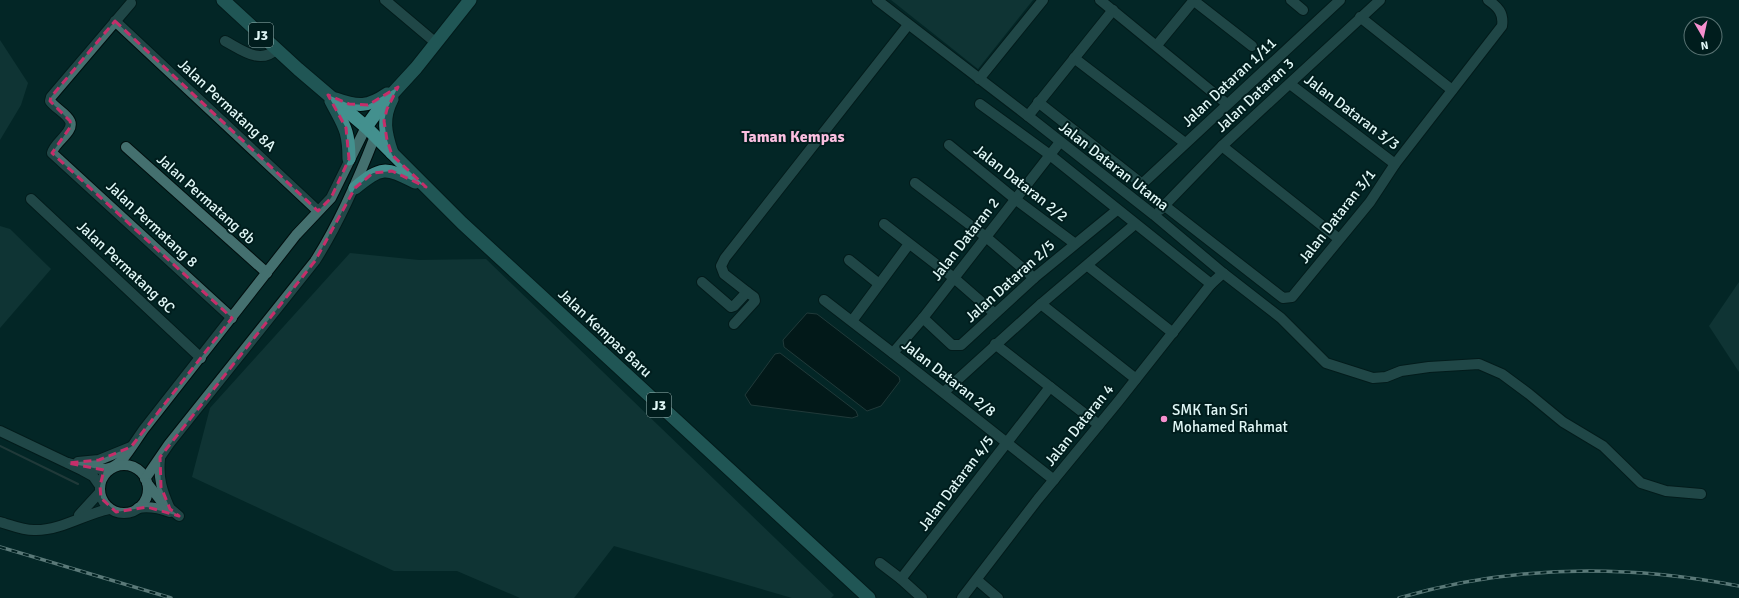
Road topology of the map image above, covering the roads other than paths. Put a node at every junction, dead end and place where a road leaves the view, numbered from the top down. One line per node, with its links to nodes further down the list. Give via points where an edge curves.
1 (223, 0): 22 (main road, Jalan Kempas Baru / J3)
2 (385, 0): 19 (street)
3 (470, 0): 19 (main road)
4 (877, 0): 17 (street, Jalan Dataran Utama)
5 (1043, 0): 24 (street)
6 (1100, 0): 13 (street)
7 (1194, 0): 20 (street); 21 (street)
8 (1291, 0): 14 (street)
9 (1340, 0): 31 (street, Jalan Dataran 1/11)
10 (1380, 0): 15 (street, Jalan Dataran 3)
11 (1488, 0): 27 (street, Jalan Dataran 3/1, via 1501,11 1502,26)
12 (131, 3): 16 (street)
13 (1113, 10): 20 (street); 23 (street)
14 (1303, 10)
15 (1360, 17): 25 (street, Jalan Dataran 3); 27 (street)
16 (115, 22): 50 (street, Jalan Permatang 8A); 71 (street, Jalan Permatang 8, via 51,97 50,101 70,121 71,126 70,131 55,145 52,153)
17 (908, 25): 24 (street, Jalan Dataran Utama); 67 (street, via 725,258 721,266 724,274)
18 (225, 41): 22 (street, via 258,58)
19 (436, 43): 26 (main road)
20 (1157, 45): 31 (street)
21 (1252, 46)
22 (277, 50): 28 (main road, Jalan Kempas Baru / J3)
23 (1074, 58): 29 (street); 35 (street)
24 (979, 78): 32 (street, Jalan Dataran Utama)
25 (1290, 84): 37 (street, Jalan Dataran 3); 42 (street, Jalan Dataran 3/3)
26 (398, 87): 28 (main road, via 368,105 349,104); 33 (main road, via 382,104); 39 (main road, via 384,120)
27 (1452, 90): 42 (street, Jalan Dataran 3/1)
28 (328, 96): 33 (main road, Jalan Kempas Baru / J3); 41 (main road, via 346,128)
29 (1038, 102): 32 (street); 35 (street, Jalan Dataran 1/11, via 1142,184)
30 (980, 104): 40 (street)
31 (1227, 104): 35 (street, Jalan Dataran 1/11)
32 (1028, 116): 34 (street, Jalan Dataran Utama)
33 (370, 132): 39 (main road, Jalan Kempas Baru / J3); 41 (street); 45 (street)
34 (1060, 142): 40 (street, Jalan Dataran 2); 51 (street, Jalan Dataran Utama)
35 (1185, 143)
36 (949, 145): 47 (street, Jalan Dataran 2/2)
37 (1222, 146): 48 (street, Jalan Dataran 3); 55 (street)
38 (126, 147): 60 (street, Jalan Permatang 8b)
39 (392, 155): 44 (main road, Jalan Kempas Baru / J3)
40 (1050, 155): 47 (street, Jalan Dataran 2); 49 (street)
41 (349, 159): 50 (street, via 331,198)
42 (1395, 164): 55 (street, Jalan Dataran 3/1, via 1370,202)
43 (915, 183): 54 (street)
44 (426, 187): 45 (main road, via 392,170 373,173); 101 (main road, Jalan Kempas Baru / J3)
45 (355, 188): 86 (street, via 329,240 315,261)
46 (31, 199): 78 (street, Jalan Permatang 8C)
47 (1015, 199): 54 (street, Jalan Dataran 2); 56 (street, Jalan Dataran 2/2)
48 (1165, 206): 51 (street, Jalan Dataran 3); 55 (street, Jalan Dataran 3/1, via 1283,298 1292,297)
49 (1118, 210): 53 (street); 56 (street, Jalan Dataran 2/5)
50 (318, 211): 60 (street)
51 (1154, 215): 61 (street, Jalan Dataran Utama)
52 (884, 224): 57 (street)
53 (1134, 225): 59 (street); 66 (street)
54 (986, 237): 62 (street, Jalan Dataran 2); 63 (street)
55 (1339, 239)
56 (1074, 243): 63 (street, Jalan Dataran 2/5)
57 (910, 244): 62 (street); 65 (street)
58 (849, 260): 65 (street)
59 (1088, 266): 69 (street); 75 (street)
60 (267, 273): 71 (street)
61 (1223, 273): 66 (street, Jalan Dataran 4); 92 (street, Jalan Dataran Utama, via 1280,318 1326,363 1373,378 1430,367 1480,364 1502,374 1563,422 1603,446 1641,483 1666,491)
62 (954, 278): 70 (street); 72 (street, Jalan Dataran 2)
63 (1034, 278): 70 (street, Jalan Dataran 2/5)
64 (702, 282): 67 (street, via 732,307)
65 (879, 284): 73 (street)
66 (1211, 284): 75 (street, Jalan Dataran 4)
67 (747, 292): 74 (street, via 755,301)
68 (824, 300): 73 (street, Jalan Dataran 2/8)
69 (1041, 304): 76 (street); 79 (street)
70 (994, 313): 72 (street, Jalan Dataran 2/5, via 957,346 952,345)
71 (232, 318): 78 (street)
72 (923, 318): 77 (street, Jalan Dataran 2)
73 (852, 321): 77 (street, Jalan Dataran 2/8)
74 (734, 324)
75 (1173, 333): 79 (street, Jalan Dataran 4)
76 (996, 344): 80 (street); 81 (street)
77 (893, 353): 81 (street, Jalan Dataran 2/8)
78 (201, 358): 85 (street)
79 (1136, 379): 82 (street, Jalan Dataran 4)
80 (1050, 387): 82 (street); 84 (street, Jalan Dataran 4/5)
81 (944, 392): 84 (street, Jalan Dataran 2/8)
82 (1099, 425): 89 (street, Jalan Dataran 4)
83 (0, 431): 87 (street)
84 (1006, 442): 89 (street, Jalan Dataran 2/8); 99 (street, Jalan Dataran 4/5)
85 (131, 447): 87 (street, via 99,460); 88 (street, via 121,462)
86 (160, 457): 90 (street); 95 (street, via 158,471 161,487)
87 (68, 463): 88 (street, via 102,470); 91 (street, via 93,476)
88 (111, 469): 90 (street, via 117,466 131,466 137,469); 91 (street, via 102,479)
89 (1054, 480): 100 (street, Jalan Dataran 4)
90 (146, 481): 94 (street, via 146,497); 95 (street)
91 (100, 489): 93 (street, via 104,503); 96 (street, via 86,510)
92 (1701, 494)
93 (109, 508): 94 (street, via 124,513); 96 (street)
94 (138, 508): 95 (street, via 159,508 179,516)
95 (170, 509)
96 (73, 520): 97 (street, via 54,528 36,530)
97 (0, 522)
98 (880, 563): 99 (street)
99 (901, 579): 102 (street)
100 (977, 580): 103 (street, Jalan Dataran 4); 104 (street)
101 (869, 598)
102 (922, 598)
103 (962, 598)
104 (998, 598)

